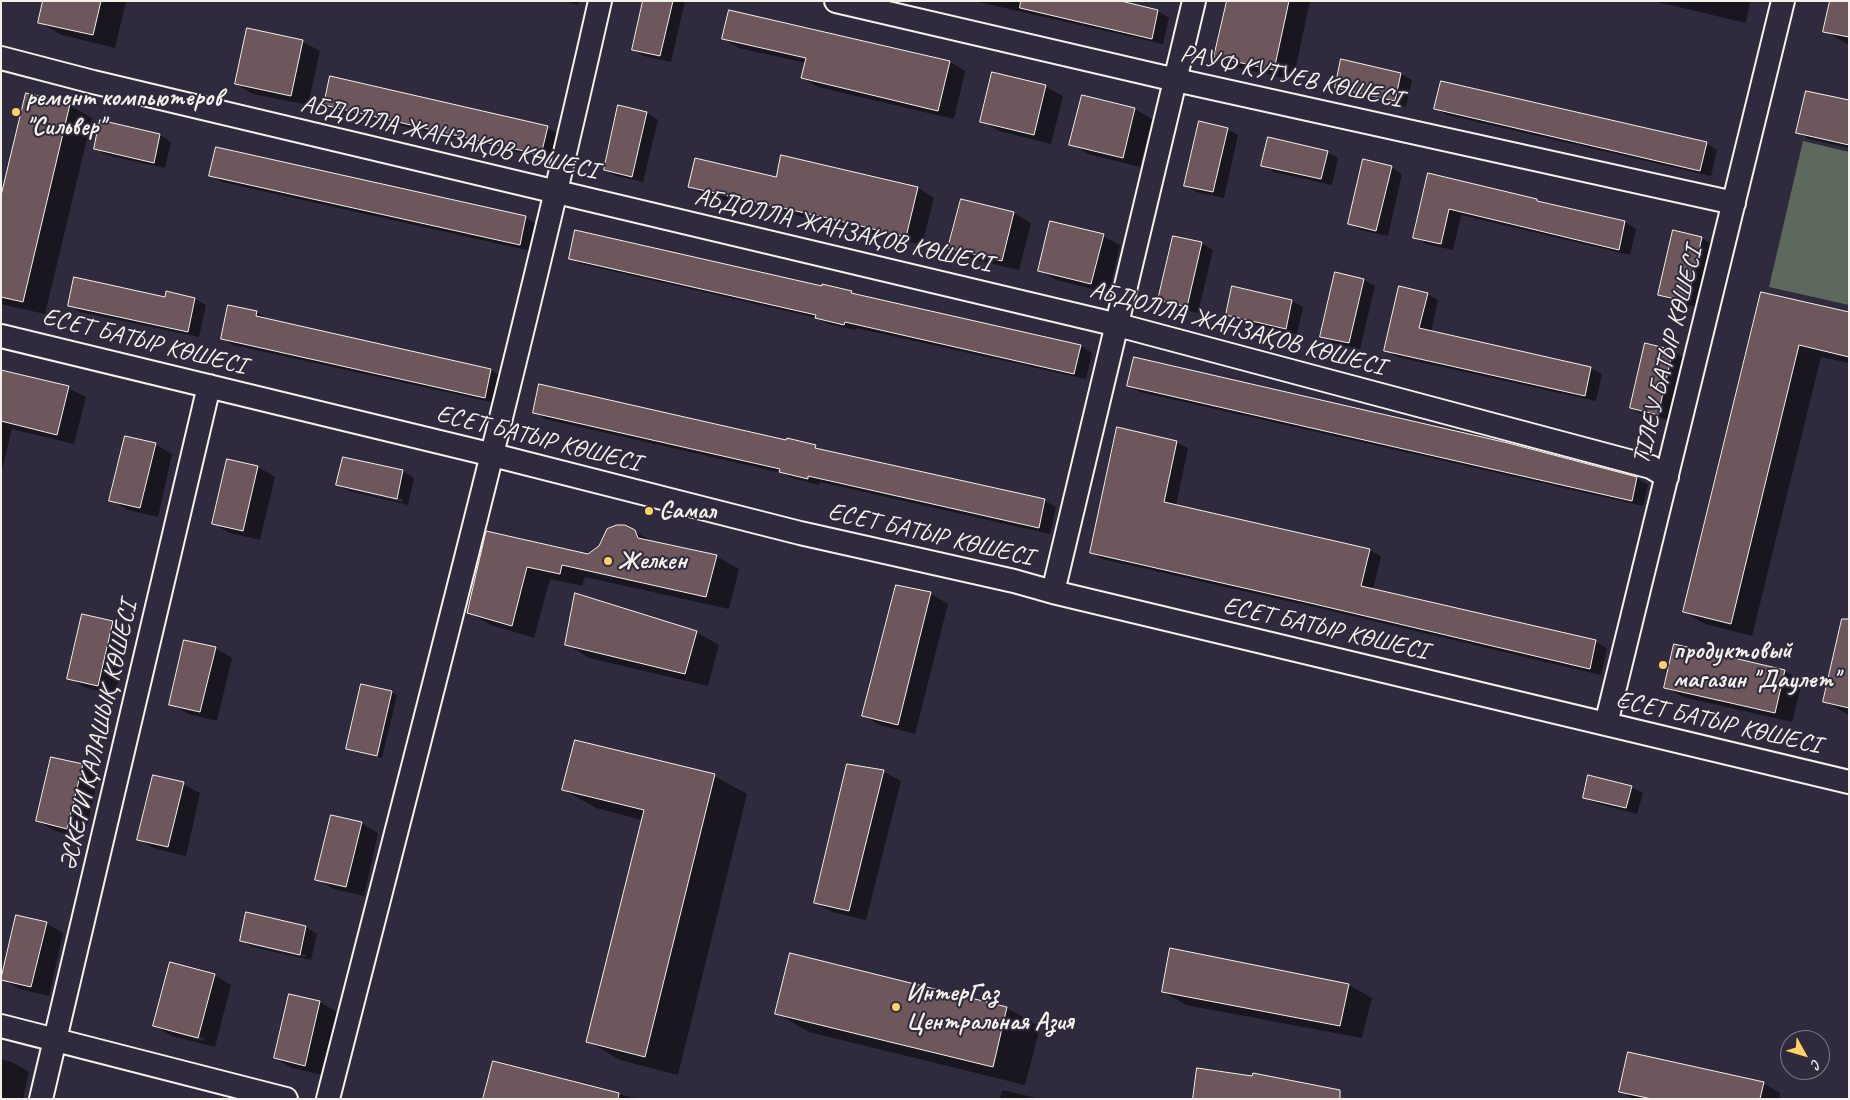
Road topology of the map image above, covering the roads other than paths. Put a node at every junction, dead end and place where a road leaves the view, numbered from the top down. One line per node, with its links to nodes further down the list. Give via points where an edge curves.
1 (600, 1): 7 (street)
2 (836, 1): 6 (street, РАУФ КУТУЕВ КӨШЕСІ)
3 (1194, 1): 6 (street)
4 (1784, 1): 8 (street, ТІЛЕУ БАТЫР КӨШЕСІ)
5 (1, 58): 7 (street, АБДОЛЛА ЖАНЗАҚОВ КӨШЕСІ)
6 (1176, 80): 8 (street, РАУФ КУТУЕВ КӨШЕСІ); 9 (street)
7 (557, 191): 9 (street, АБДОЛЛА ЖАНЗАҚОВ КӨШЕСІ); 12 (street)
8 (1734, 203): 13 (street, ТІЛЕУ БАТЫР КӨШЕСІ)
9 (1118, 325): 13 (street, АБДОЛЛА ЖАНЗАҚОВ КӨШЕСІ, via 1651,467); 14 (street)
10 (1, 336): 11 (street, ЕСЕТ БАТЫР КӨШЕСІ)
11 (210, 386): 12 (street, ЕСЕТ БАТЫР КӨШЕСІ); 18 (street, ӘСКЕРИ ҚАЛАШЫҚ КӨШЕСІ)
12 (493, 455): 14 (street, ЕСЕТ БАТЫР КӨШЕСІ, via 800,533); 21 (street)
13 (1667, 477): 15 (street, ТІЛЕУ БАТЫР КӨШЕСІ)
14 (1054, 592): 15 (street, ЕСЕТ БАТЫР КӨШЕСІ)
15 (1606, 724): 16 (street, ЕСЕТ БАТЫР КӨШЕСІ)
16 (1849, 782)
17 (1, 1026): 18 (street)
18 (56, 1039): 19 (street, ӘСКЕРИ ҚАЛАШЫҚ КӨШЕСІ); 20 (street)
19 (41, 1099)
20 (286, 1099)
21 (328, 1099)

